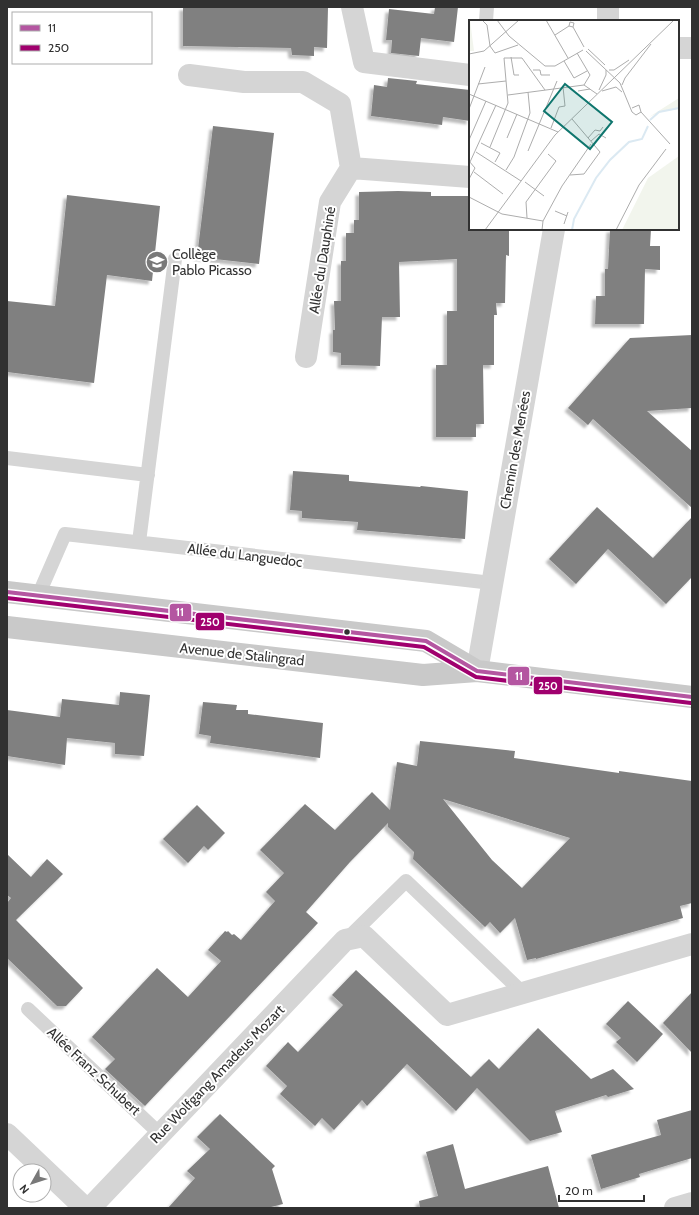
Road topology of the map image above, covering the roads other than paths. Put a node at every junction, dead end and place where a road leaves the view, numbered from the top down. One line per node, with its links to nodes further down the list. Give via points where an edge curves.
1 (352, 7): 9 (street, via 364,62)
2 (488, 7): 4 (lane)
3 (608, 7): 5 (street)
4 (486, 20)
5 (608, 20)
6 (679, 48): 7 (street)
7 (692, 48)
8 (189, 75): 10 (street, via 244,82 303,82 340,104)
9 (469, 75)
10 (351, 168): 11 (street); 14 (street, Allée du Dauphiné, via 330,202)
11 (469, 177)
12 (554, 230): 18 (street, Chemin des Menées)
13 (175, 259): 16 (lane)
14 (306, 357)
15 (7, 458): 16 (lane)
16 (148, 475): 17 (lane)
17 (139, 542): 18 (lane, Allée du Languedoc); 20 (lane, Allée du Languedoc, via 65,534)
18 (492, 583): 22 (street, Chemin des Menées)
19 (7, 592): 20 (main road, Avenue de Stalingrad)
20 (38, 596): 22 (main road, Avenue de Stalingrad, via 426,641)
21 (7, 627): 22 (main road, Avenue de Stalingrad, via 423,675)
22 (477, 671): 23 (main road, Avenue de Stalingrad)
23 (692, 696)
24 (345, 940): 26 (street, via 364,936 447,1015); 26 (lane, Rue Wolfgang Amadeus Mozart, via 406,881); 29 (street, Rue Wolfgang Amadeus Mozart)
25 (692, 944): 26 (street)
26 (523, 993)
27 (28, 1009): 29 (lane, Allée Franz Schubert)
28 (7, 1134): 31 (street)
29 (160, 1134): 32 (street, Rue Wolfgang Amadeus Mozart)
30 (692, 1203): 33 (street)
31 (85, 1208)
32 (90, 1208)
33 (675, 1208)

